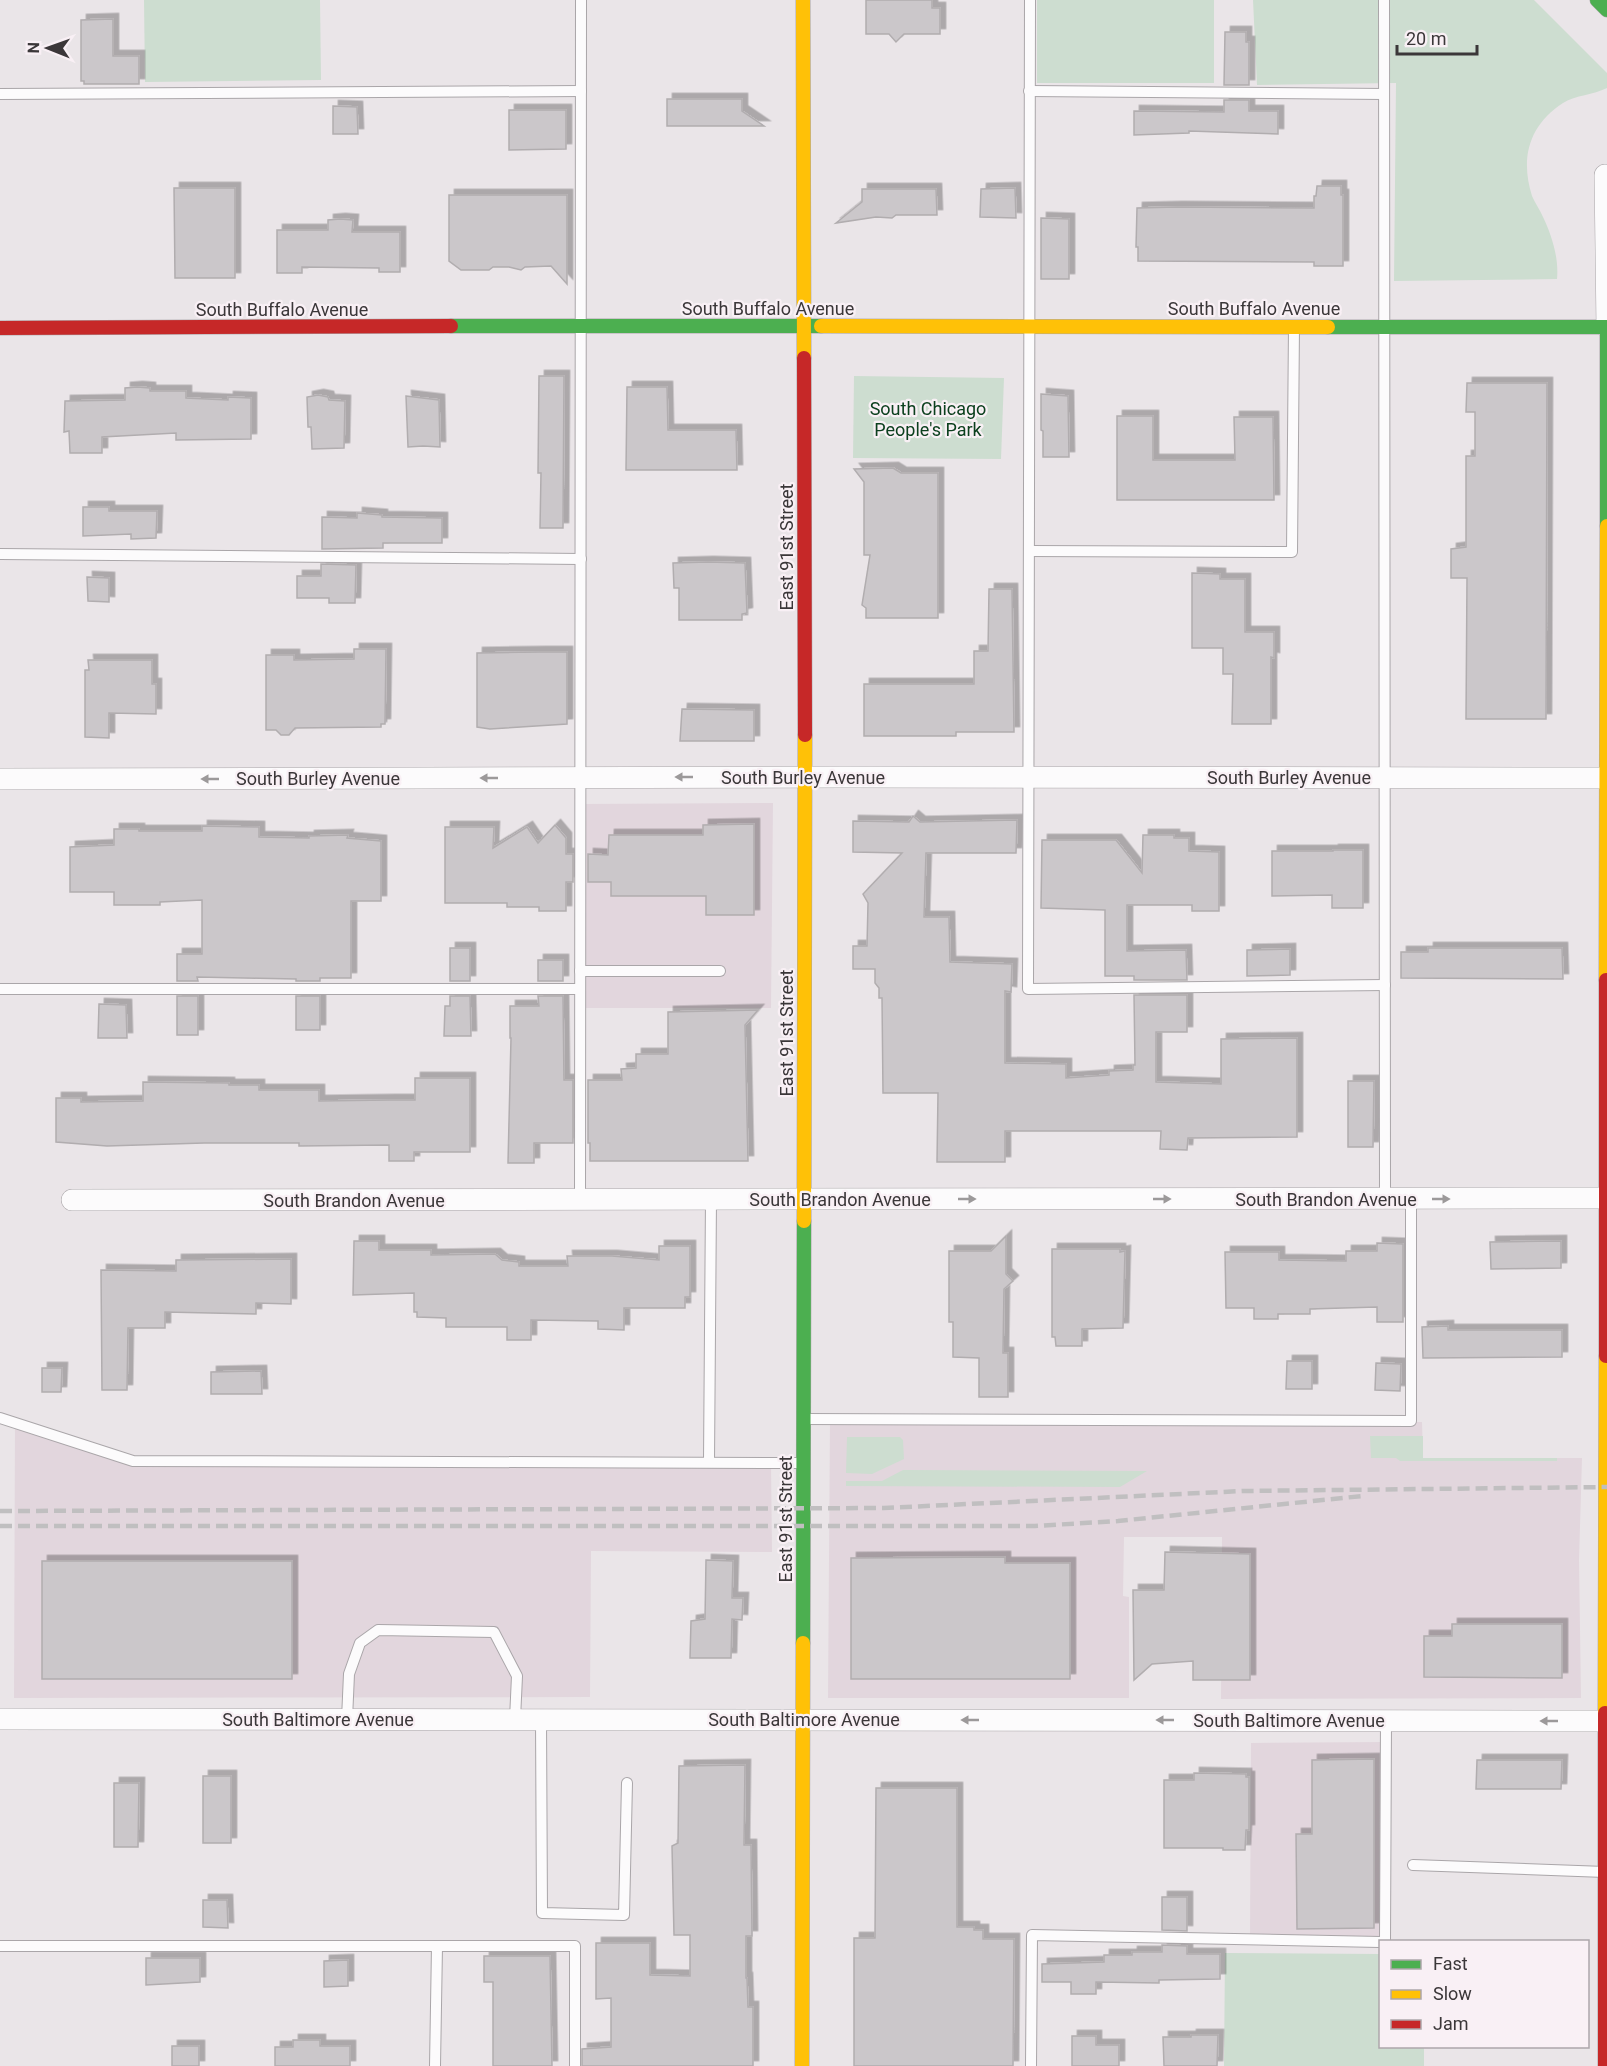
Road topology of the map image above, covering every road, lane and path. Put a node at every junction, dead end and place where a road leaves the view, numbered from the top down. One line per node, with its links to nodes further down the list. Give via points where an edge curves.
1 (581, 0): 7 (lane)
2 (802, 0): 15 (street, East 91st Street)
3 (1030, 0): 8 (lane)
4 (1384, 0): 10 (lane)
5 (1597, 0): 6 (street)
6 (1607, 10)
7 (581, 91): 9 (lane); 12 (lane)
8 (1029, 92): 10 (lane); 16 (lane)
9 (0, 94)
10 (1384, 94): 14 (lane)
11 (1605, 175): 17 (street)
12 (580, 326): 15 (street, South Buffalo Avenue); 18 (street, South Buffalo Avenue); 21 (lane)
13 (1294, 326): 14 (street, South Buffalo Avenue); 16 (street, South Buffalo Avenue); 19 (lane, via 1292,552)
14 (1384, 326): 17 (street, South Buffalo Avenue); 25 (lane)
15 (803, 327): 16 (street, South Buffalo Avenue); 23 (street, East 91st Street)
16 (1029, 327): 19 (lane)
17 (1607, 327): 26 (street)
18 (0, 328)
19 (1029, 551): 24 (lane)
20 (0, 554): 21 (lane)
21 (581, 560): 22 (lane)
22 (580, 777): 23 (street, South Burley Avenue, one-way to 22); 27 (street, South Burley Avenue, one-way to 27); 28 (lane)
23 (805, 777): 24 (street, South Burley Avenue); 36 (street, East 91st Street)
24 (1029, 777): 25 (street, South Burley Avenue); 30 (lane, via 1028,989)
25 (1384, 777): 26 (street, South Burley Avenue); 30 (lane)
26 (1606, 778): 33 (street)
27 (0, 779)
28 (580, 971): 29 (lane); 32 (lane)
29 (720, 971)
30 (1384, 985): 37 (lane)
31 (0, 989): 32 (lane)
32 (580, 989): 34 (lane)
33 (1606, 1198): 38 (street, South Brandon Avenue, one-way to 33); 50 (street)
34 (580, 1199): 35 (street, South Brandon Avenue); 39 (street, South Brandon Avenue)
35 (711, 1199): 36 (street, South Brandon Avenue); 42 (lane)
36 (804, 1199): 37 (street, South Brandon Avenue, one-way to 37); 41 (street, East 91st Street)
37 (1385, 1199): 38 (street, South Brandon Avenue)
38 (1411, 1199): 41 (lane, via 1411,1421)
39 (72, 1200)
40 (0, 1418): 42 (lane, via 133,1461)
41 (804, 1419): 43 (street, East 91st Street)
42 (709, 1462): 43 (lane)
43 (803, 1463): 48 (street, East 91st Street)
44 (0, 1719): 45 (street, South Baltimore Avenue)
45 (347, 1719): 46 (street, South Baltimore Avenue); 46 (lane, via 348,1674 360,1643 378,1630 494,1632 517,1677)
46 (515, 1719): 47 (street, South Baltimore Avenue)
47 (541, 1719): 48 (street, South Baltimore Avenue); 51 (lane, via 542,1913 624,1915)
48 (803, 1719): 49 (street, South Baltimore Avenue, one-way to 48); 60 (street, East 91st Street)
49 (1386, 1721): 50 (street, South Baltimore Avenue, one-way to 49); 54 (lane)
50 (1606, 1721): 53 (street)
51 (627, 1783)
52 (1413, 1864): 53 (lane)
53 (1605, 1872): 62 (street)
54 (1383, 1940)
55 (1379, 1942): 61 (lane, via 1032,1935)
56 (0, 1946): 57 (lane)
57 (437, 1946): 58 (lane); 59 (lane, via 575,1946)
58 (435, 2066)
59 (575, 2066)
60 (802, 2066)
61 (1031, 2066)
62 (1605, 2066)

